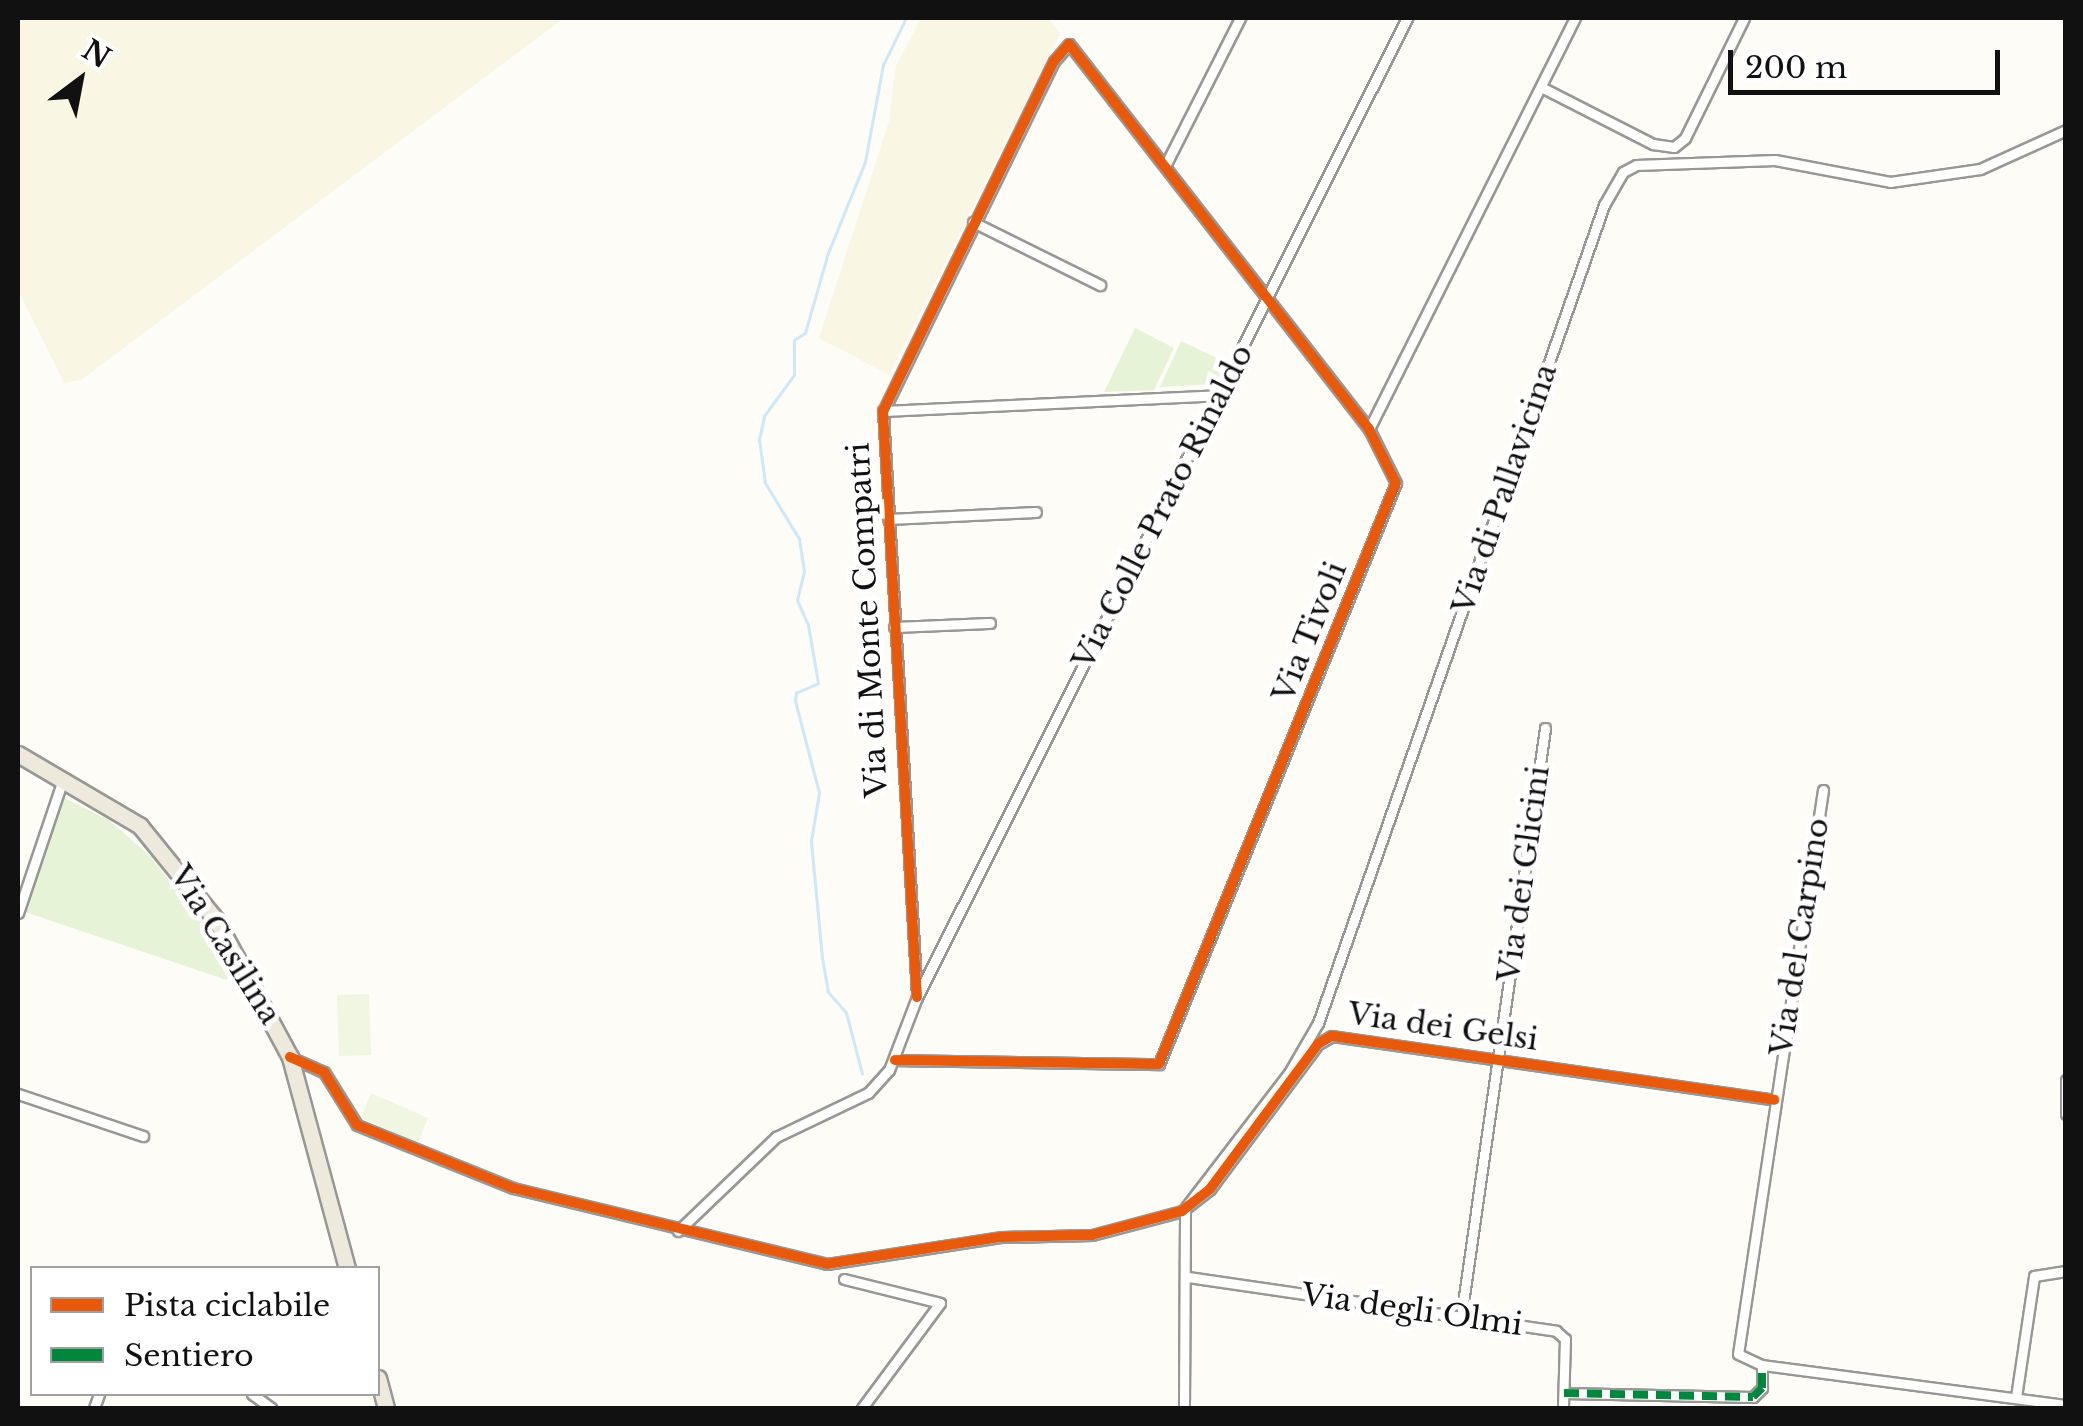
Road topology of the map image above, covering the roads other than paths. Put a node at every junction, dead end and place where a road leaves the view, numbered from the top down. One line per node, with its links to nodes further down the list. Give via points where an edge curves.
1 (1240, 18): 8 (street)
2 (1408, 18): 11 (street, Via Colle Prato Rinaldo)
3 (1575, 18): 6 (street)
4 (1744, 18): 6 (street, via 1676,146 1653,144)
5 (1067, 44): 8 (street, Via Tivoli); 9 (street, Via di Monte Compatri)
6 (1541, 87): 14 (street)
7 (2066, 130): 33 (street, Via di Pallavicina, via 1980,168 1890,182 1775,160 1636,165 1623,172 1604,204 1318,1023 1289,1073)
8 (1166, 164): 11 (street, Via Tivoli)
9 (973, 222): 10 (street); 13 (street, Via di Monte Compatri)
10 (1100, 285)
11 (1268, 296): 12 (street, Via Colle Prato Rinaldo); 14 (street, Via Tivoli)
12 (1218, 395): 13 (street); 24 (street, Via Colle Prato Rinaldo)
13 (883, 411): 16 (street, Via di Monte Compatri)
14 (1369, 430): 26 (street, Via Tivoli, via 1394,468 1395,489 1160,1064)
15 (1036, 512): 16 (street)
16 (888, 519): 18 (street, Via di Monte Compatri)
17 (990, 623): 18 (street)
18 (894, 627): 24 (street, Via di Monte Compatri)
19 (1545, 728): 27 (street, Via dei Glicini)
20 (18, 754): 21 (main road, Via Casilina)
21 (64, 777): 23 (street); 25 (main road, Via Casilina, via 135,822 177,864 241,961)
22 (1823, 790): 30 (street, Via del Carpino)
23 (18, 913)
24 (918, 997): 26 (street, Via Colle Prato Rinaldo)
25 (290, 1057): 34 (street, via 324,1072 343,1113 361,1128 520,1190); 35 (main road, Via Casilina)
26 (895, 1060): 34 (street, via 868,1093 776,1137)
27 (1496, 1061): 30 (street, Via dei Gelsi); 33 (street, Via dei Gelsi, via 1326,1038 1210,1189); 39 (street, Via dei Glicini)
28 (2066, 1080): 31 (street)
29 (18, 1094): 32 (street)
30 (1774, 1100): 40 (street, Via del Carpino, via 1738,1351 1744,1362)
31 (2066, 1114)
32 (143, 1136)
33 (1185, 1210): 34 (street, via 1087,1235 1002,1237 830,1264); 37 (street)
34 (678, 1231)
35 (346, 1266)
36 (2066, 1271): 42 (street, via 2034,1276)
37 (1188, 1277): 39 (street, Via degli Olmi); 45 (street)
38 (844, 1279): 44 (street, via 940,1303)
39 (1461, 1318): 41 (street, Via degli Olmi, via 1560,1333)
40 (1762, 1365): 41 (street, via 1762,1388 1753,1398); 42 (street)
41 (1564, 1393): 46 (street, Via degli Olmi)
42 (2016, 1397): 43 (street)
43 (2066, 1404)
44 (862, 1408)
45 (1184, 1408)
46 (1564, 1408)

